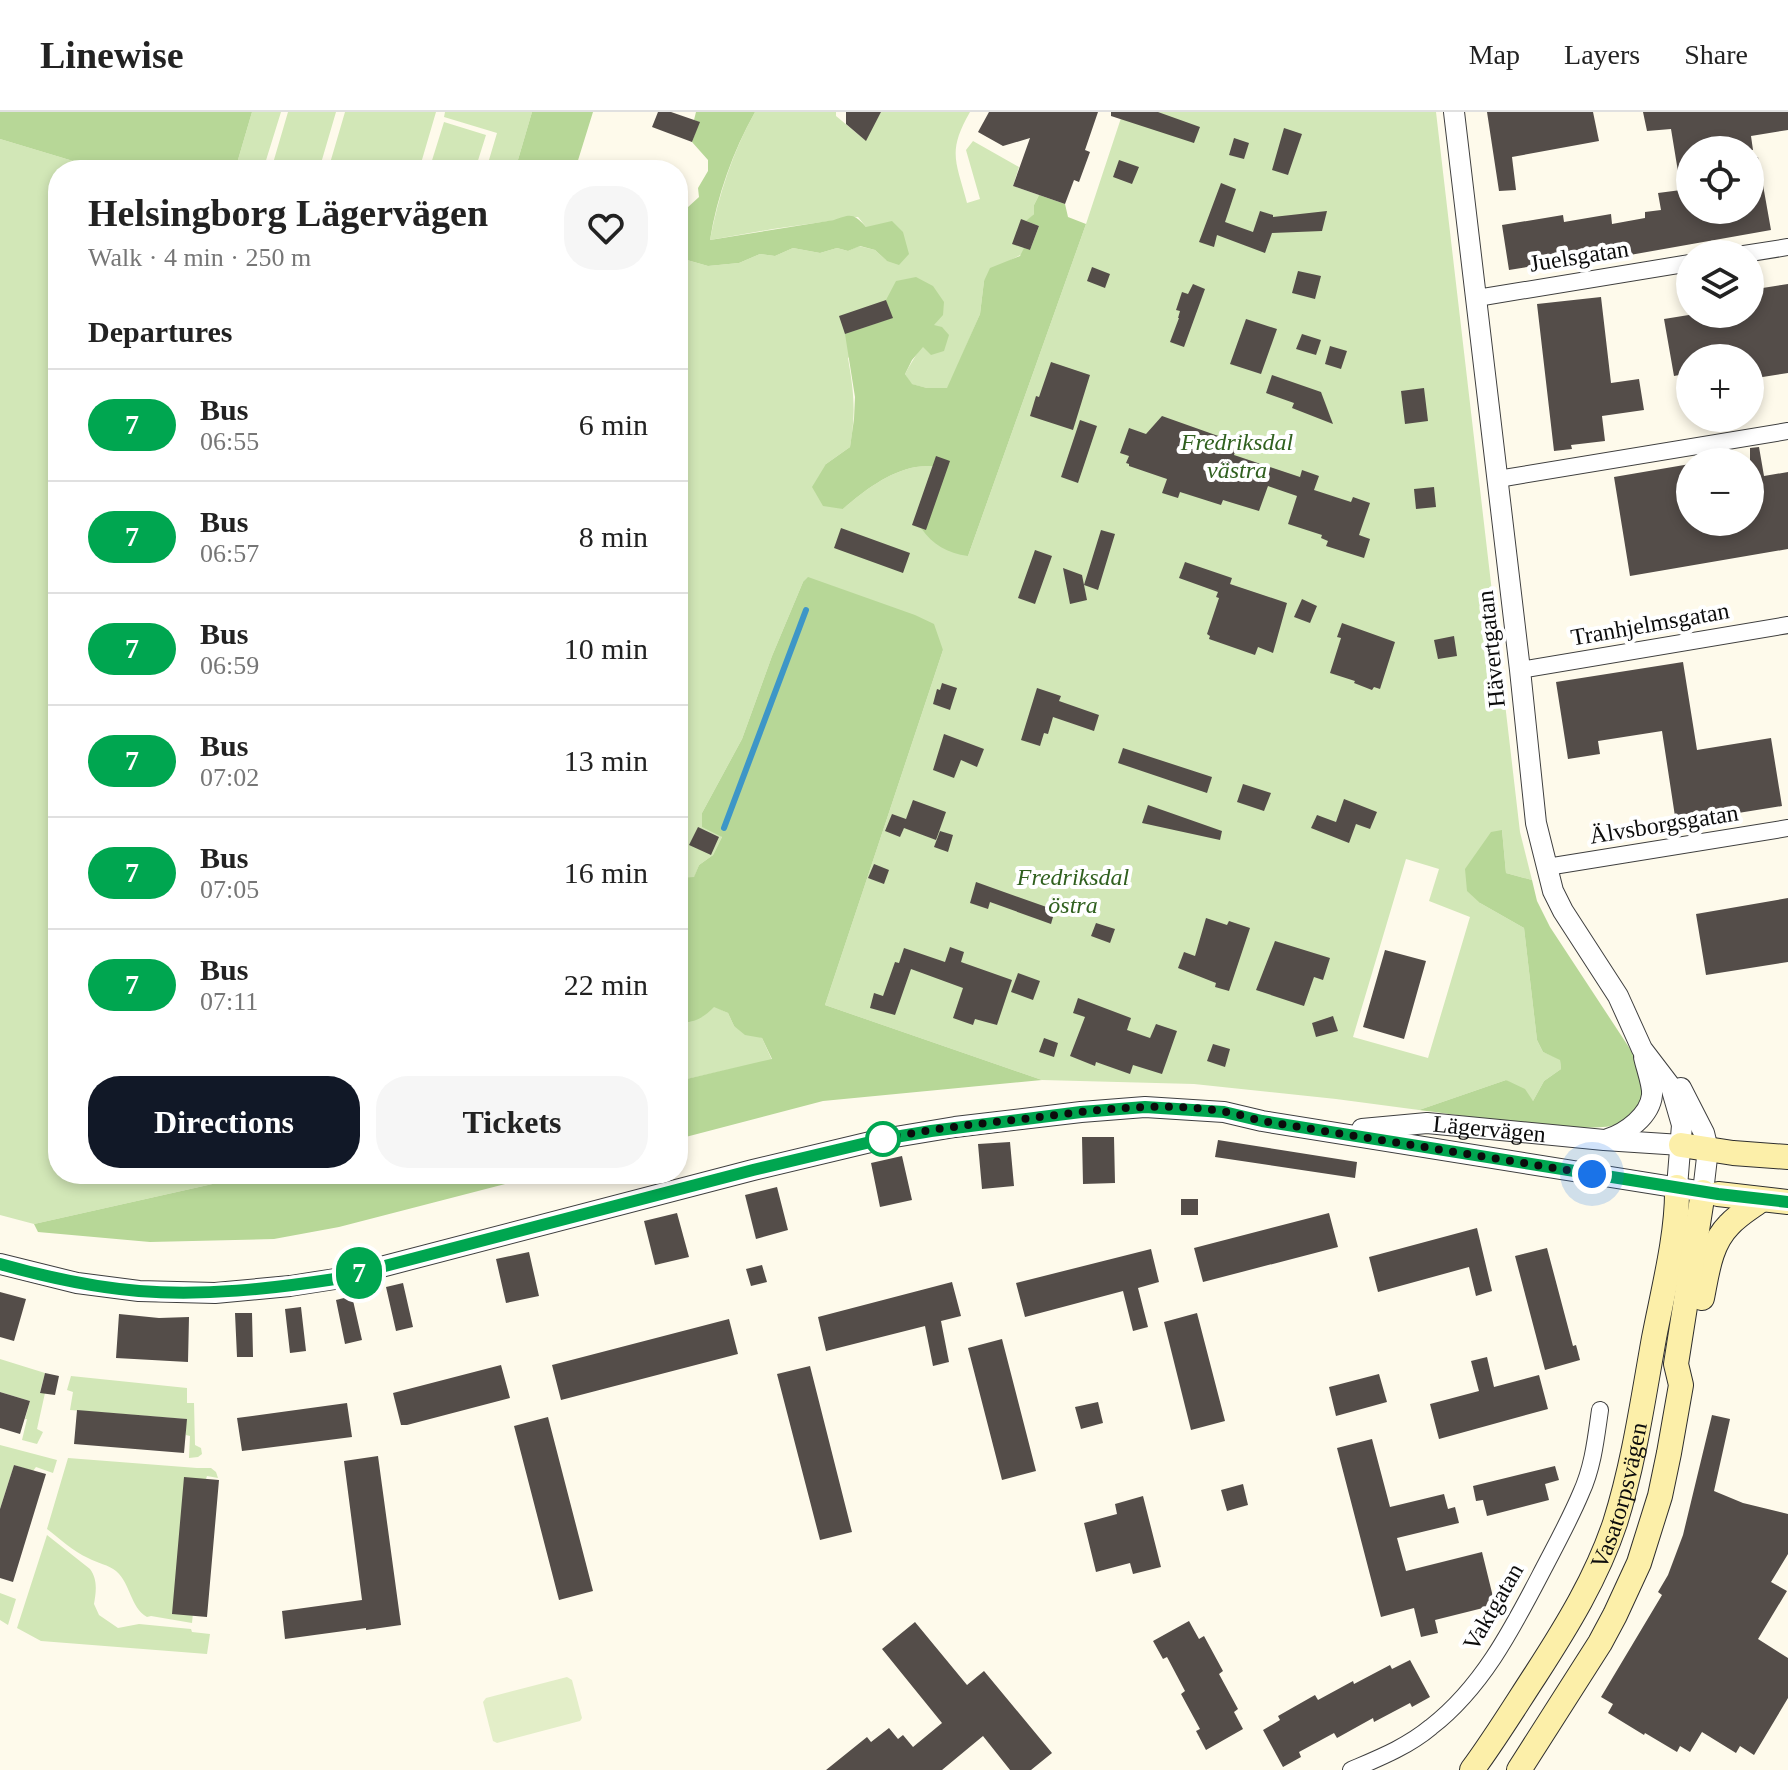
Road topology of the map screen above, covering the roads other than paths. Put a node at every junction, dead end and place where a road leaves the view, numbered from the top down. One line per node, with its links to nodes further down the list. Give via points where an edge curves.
1 (1454, 112): 5 (street, Hävertgatan)
2 (1788, 247): 3 (street)
3 (1764, 251)
4 (1676, 265): 5 (street, Juelsgatan)
5 (1477, 298): 7 (street, Hävertgatan)
6 (1788, 431): 7 (street)
7 (1498, 479): 9 (street, Hävertgatan)
8 (1788, 625): 9 (street, Tranhjelmsgatan)
9 (1520, 670): 11 (street, Hävertgatan, via 1536,823)
10 (1788, 828): 11 (street, Älvsborgsgatan)
11 (1547, 867): 12 (street, Hävertgatan, via 1563,911)
12 (1618, 996): 13 (street, Hävertgatan); 17 (street, via 1671,1069)
13 (1642, 1049): 15 (street, via 1652,1095 1646,1111 1622,1135); 16 (street, Hävertgatan, via 1671,1087 1682,1125)
14 (1334, 1131): 15 (street, Lägervägen, via 1427,1123); 19 (street, Lägervägen); 23 (street, Lägervägen, via 1224,1112 1145,1107 955,1127 786,1162 335,1279 215,1293 139,1291)
15 (1604, 1140): 16 (street, Lägervägen)
16 (1681, 1145): 17 (main road, Lägervägen); 19 (street, Hävertgatan)
17 (1708, 1149): 18 (main road, Lägervägen); 20 (street)
18 (1788, 1157)
19 (1677, 1187): 20 (street, Lägervägen); 27 (main road, Vasatorpsvägen, via 1652,1349 1615,1522 1572,1616)
20 (1711, 1193): 21 (main road); 24 (main road, Vasatorpsvägen, via 1676,1364)
21 (1761, 1200): 22 (main road); 24 (main road, via 1728,1226 1714,1249)
22 (1788, 1202)
23 (0, 1264)
24 (1681, 1385): 28 (main road, Vasatorpsvägen, via 1660,1496 1639,1563 1600,1643)
25 (1600, 1410): 26 (street, Vaktgatan, via 1582,1492 1486,1668 1421,1735)
26 (1351, 1770)
27 (1472, 1770)
28 (1519, 1770)

